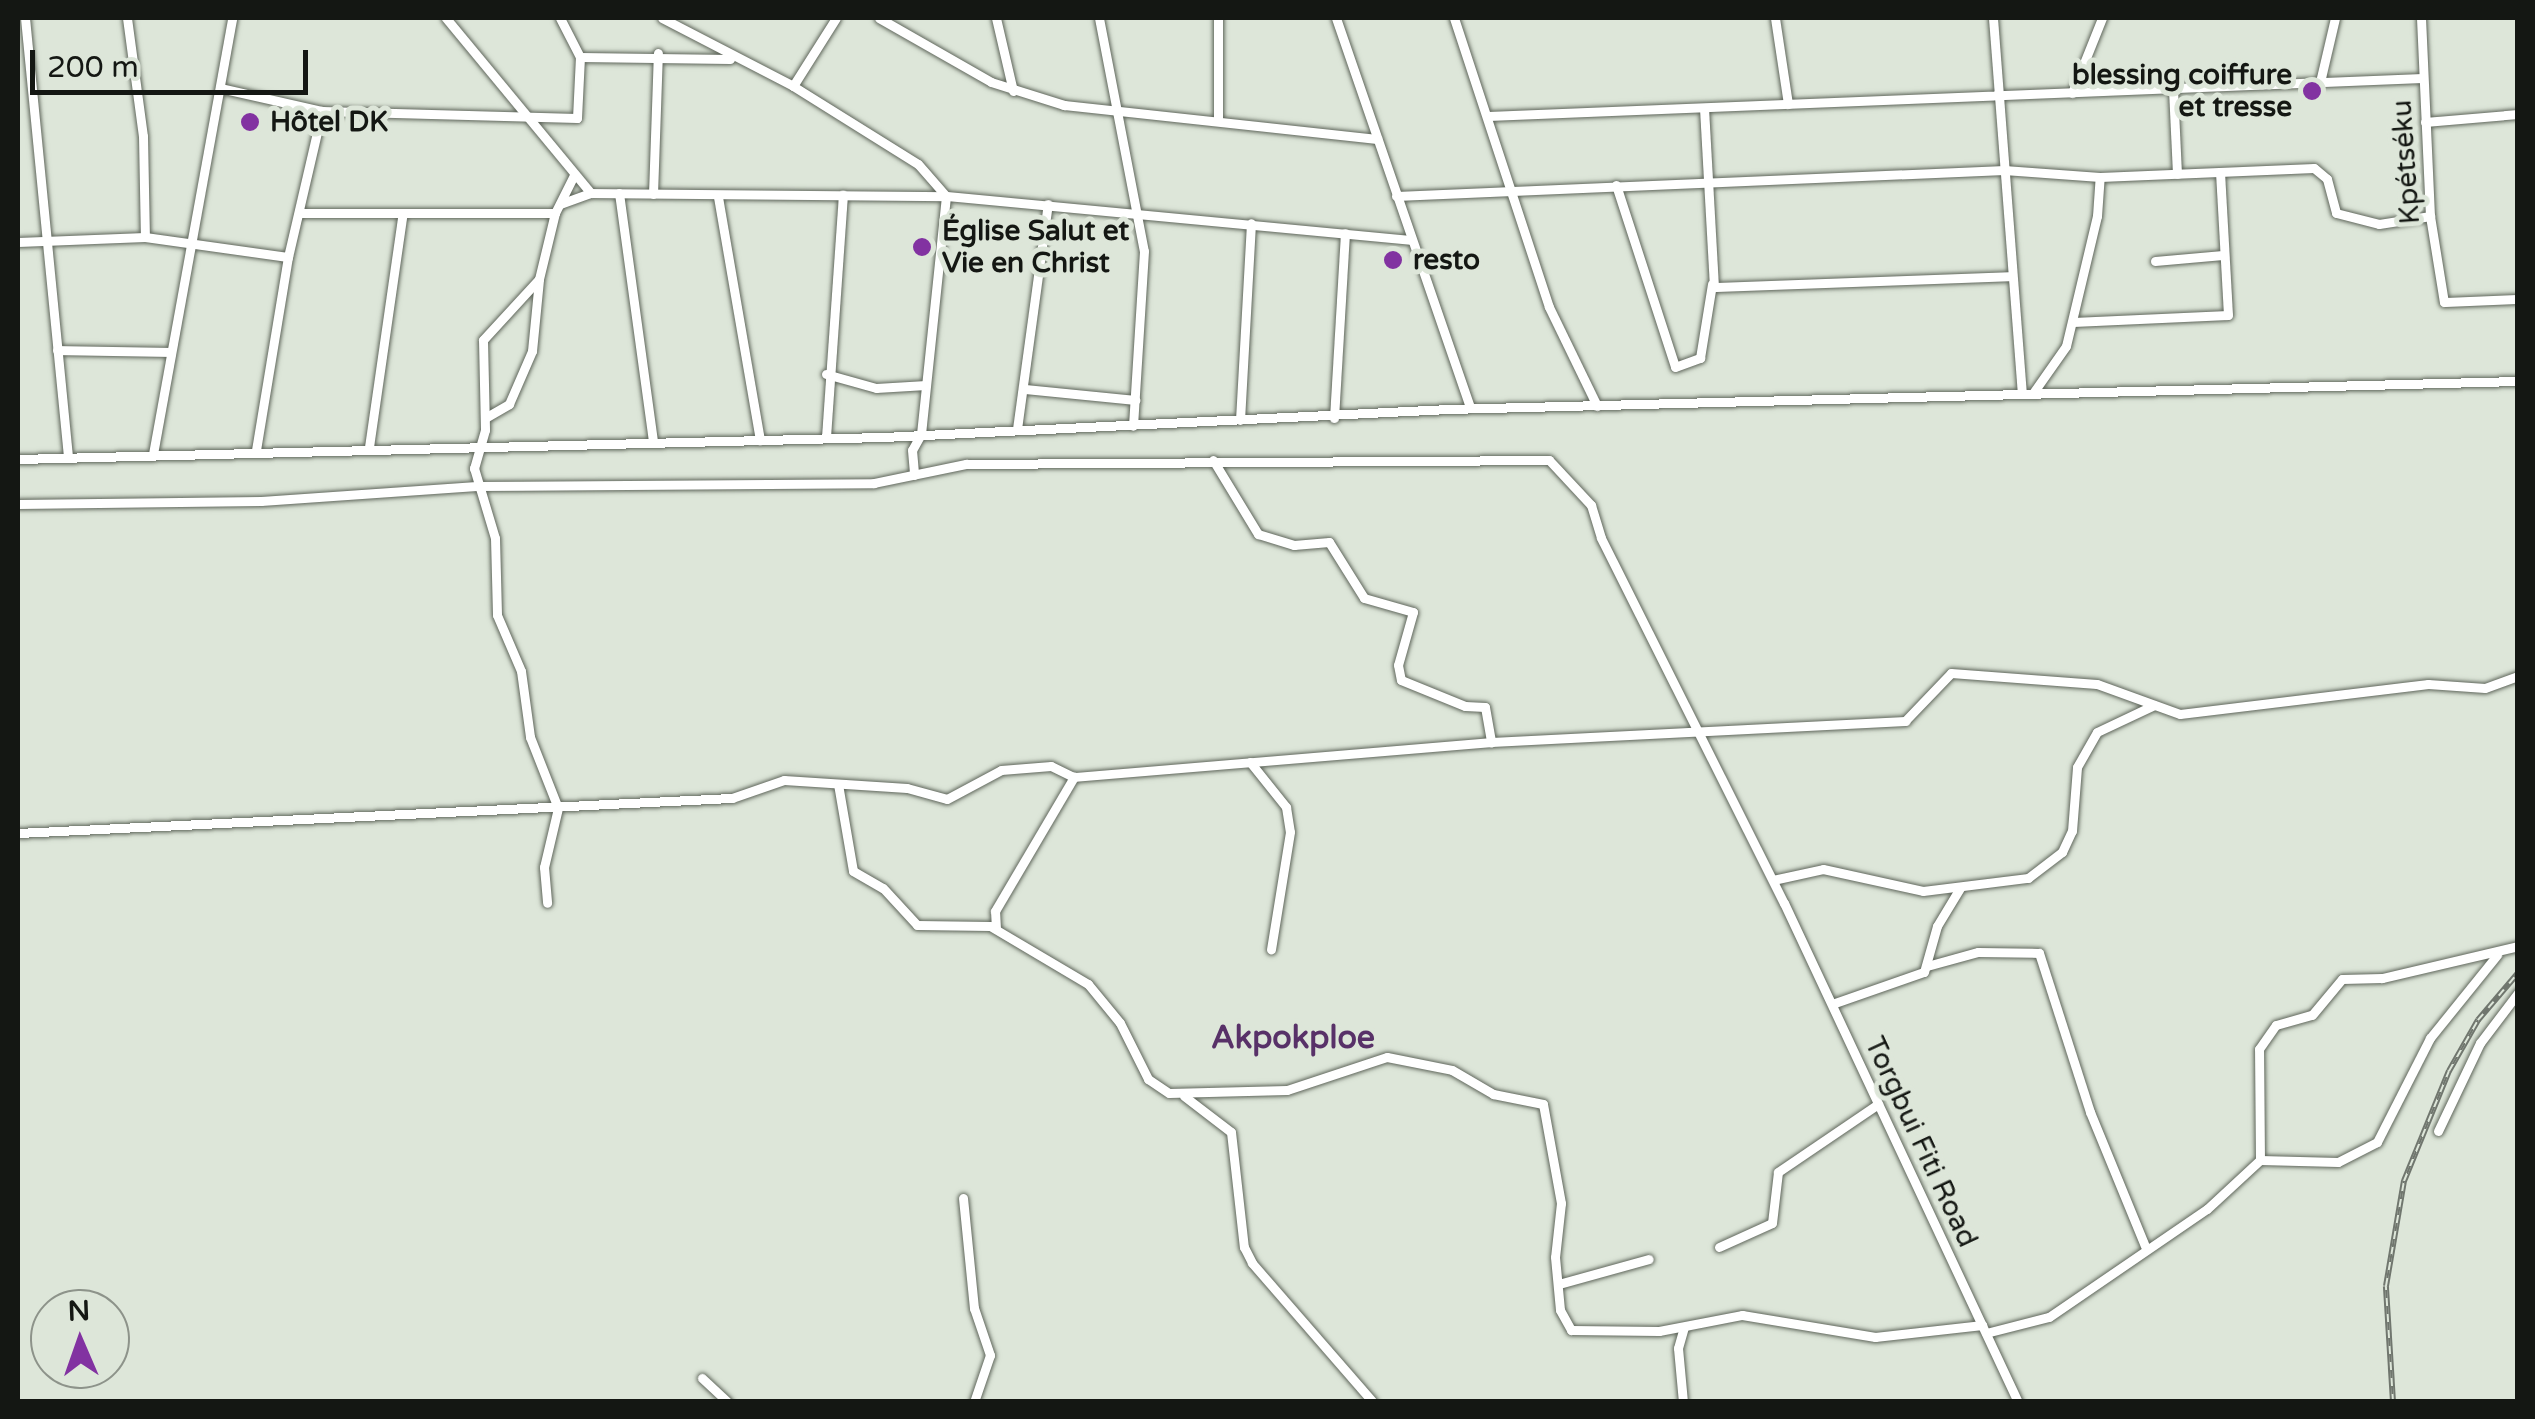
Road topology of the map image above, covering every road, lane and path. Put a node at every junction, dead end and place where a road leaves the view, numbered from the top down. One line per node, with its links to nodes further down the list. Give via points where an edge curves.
1 (25, 18): 64 (street)
2 (127, 18): 63 (street, via 143,136)
3 (232, 18): 25 (street)
4 (446, 18): 37 (street)
5 (560, 18): 20 (street)
6 (662, 18): 21 (street)
7 (836, 18): 24 (street)
8 (879, 18): 27 (street)
9 (996, 18): 27 (street)
10 (1100, 18): 34 (street)
11 (1218, 18): 36 (street)
12 (1336, 18): 39 (street)
13 (1454, 18): 35 (street)
14 (1775, 18): 30 (street)
15 (1994, 18): 29 (street)
16 (2102, 18): 28 (street)
17 (2335, 18): 23 (street)
18 (2421, 18): 22 (street, Kpétséku)
19 (658, 54): 20 (street); 21 (street); 50 (street)
20 (580, 57): 37 (street, via 577,118)
21 (732, 59): 24 (street)
22 (2422, 78): 23 (street); 38 (street, Kpétséku)
23 (2320, 82): 26 (street)
24 (792, 86): 52 (street, via 918,164)
25 (220, 88): 32 (street); 66 (street)
26 (2173, 89): 28 (street); 42 (street)
27 (1012, 91): 34 (street)
28 (2072, 93): 29 (street)
29 (1996, 97): 30 (street); 40 (street)
30 (1788, 104): 31 (street)
31 (1704, 108): 35 (street); 45 (street)
32 (322, 111): 37 (street); 58 (street)
33 (2518, 114): 38 (street)
34 (1119, 115): 36 (street); 57 (street)
35 (1488, 116): 47 (street)
36 (1218, 117): 39 (street)
37 (528, 120): 43 (street)
38 (2425, 122): 60 (street, Kpétséku)
39 (1377, 139): 53 (street)
40 (2004, 170): 44 (street); 45 (street); 71 (street)
41 (2220, 173): 42 (street); 60 (street, via 2314,168 2327,180 2336,213 2380,224); 68 (street)
42 (2177, 174): 44 (street)
43 (574, 175): 48 (street); 56 (street)
44 (2100, 177): 75 (street)
45 (1707, 182): 46 (street); 73 (street)
46 (1616, 185): 47 (street); 73 (street, via 1676,367 1700,358)
47 (1511, 187): 53 (street); 84 (street, via 1549,308)
48 (591, 193): 49 (street); 56 (street)
49 (619, 194): 50 (street); 93 (street)
50 (653, 194): 54 (street)
51 (843, 195): 52 (street); 54 (street); 78 (street)
52 (946, 196): 55 (street); 80 (street)
53 (1396, 196): 65 (street)
54 (718, 197): 94 (street)
55 (1048, 204): 57 (street); 81 (street)
56 (557, 208): 59 (street); 72 (street)
57 (1140, 210): 61 (street); 83 (street)
58 (300, 213): 59 (street); 69 (street)
59 (402, 216): 96 (street)
60 (2430, 216): 74 (street, Kpétséku, via 2444,302)
61 (1251, 222): 62 (street); 88 (street)
62 (1345, 233): 65 (street); 87 (street)
63 (145, 237): 64 (street); 66 (street)
64 (49, 239): 67 (street); 76 (street)
65 (1411, 240): 85 (street)
66 (192, 241): 69 (street); 77 (street)
67 (18, 242)
68 (2223, 255): 70 (street); 75 (street, via 2231,306 2225,316)
69 (288, 256): 97 (street)
70 (2155, 262)
71 (2012, 276): 73 (street); 82 (street)
72 (539, 278): 86 (street, via 532,351 509,404); 86 (street, via 483,340)
73 (1712, 284)
74 (2518, 299)
75 (2073, 322): 82 (street, via 2063,355)
76 (57, 350): 77 (street); 99 (street)
77 (168, 352): 98 (street)
78 (826, 374): 80 (street, via 876,388); 92 (street)
79 (2518, 380): 82 (street)
80 (926, 385): 91 (street)
81 (1024, 389): 83 (street); 90 (street)
82 (2028, 393): 84 (street)
83 (1136, 400): 89 (street)
84 (1596, 406): 85 (street)
85 (1470, 408): 87 (street)
86 (485, 418): 95 (street)
87 (1334, 418): 88 (street)
88 (1240, 420): 89 (street)
89 (1133, 426): 90 (street)
90 (1016, 429): 91 (street)
91 (921, 434): 92 (street); 102 (street, via 912,450)
92 (826, 437): 94 (street)
93 (652, 440): 94 (street); 95 (street)
94 (760, 440)
95 (482, 444): 96 (street); 103 (street)
96 (369, 447): 97 (street)
97 (256, 450): 98 (street)
98 (153, 454): 99 (street)
99 (68, 456): 100 (street)
100 (18, 459)
101 (1213, 460): 102 (street, Torgbui Fiti Road, via 966,464); 107 (street, Torgbui Fiti Road, via 1549,460 1591,505 1601,538); 108 (street, via 1258,534 1294,545 1329,542 1364,598 1414,612 1398,665 1401,680 1452,702 1485,707)
102 (914, 475): 103 (street, Torgbui Fiti Road, via 874,483 761,486)
103 (476, 486): 104 (street, Torgbui Fiti Road, via 261,501); 112 (street, via 495,538 498,615 521,671 530,737)
104 (18, 504)
105 (2518, 676): 106 (street, via 2485,688 2428,684 2180,714)
106 (2154, 704): 107 (street, via 2097,684 1951,672 1905,721); 115 (street, via 2097,732 2077,767 2072,831 2048,867 2010,884)
107 (1701, 735): 108 (street); 114 (street, Torgbui Fiti Road)
108 (1490, 742): 109 (street)
109 (1250, 762): 110 (street); 119 (street, via 1286,806 1290,832)
110 (1074, 776): 111 (street, via 1051,766 1000,770 947,799 907,788); 117 (street, via 994,911)
111 (838, 784): 112 (street, via 784,780 732,798); 117 (street, via 852,871 883,888 917,924)
112 (558, 808): 113 (street); 116 (street, via 544,866)
113 (18, 834)
114 (1773, 880): 115 (street, via 1823,868 1923,891); 123 (street, Torgbui Fiti Road)
115 (1960, 888): 121 (street, via 1936,926)
116 (548, 904)
117 (996, 929): 124 (street, via 1088,984 1120,1023 1148,1079)
118 (2518, 946): 120 (street)
119 (1271, 950)
120 (2497, 954): 127 (street, via 2430,1038 2377,1142 2338,1162); 127 (street, via 2342,979 2312,1015 2276,1025 2259,1049)
121 (1927, 966): 123 (street, via 1916,977); 129 (street, via 1978,952 2039,953 2090,1112)
122 (2518, 993): 126 (street, via 2480,1043)
123 (1832, 1004): 125 (street, Torgbui Fiti Road)
124 (1182, 1094): 132 (street, via 1287,1090 1387,1057 1452,1070 1493,1094 1533,1098 1551,1130 1561,1203); 140 (street, via 1231,1132 1244,1248 1252,1263)
125 (1878, 1104): 130 (street, via 1778,1172 1772,1224); 134 (street, Torgbui Fiti Road)
126 (2438, 1131)
127 (2260, 1160): 129 (street, via 2207,1209)
128 (964, 1198): 139 (street, via 974,1308 990,1355)
129 (2145, 1246): 134 (street, via 2050,1316)
130 (1719, 1247)
131 (1649, 1259): 132 (street)
132 (1559, 1284): 135 (street, via 1563,1323 1571,1330)
133 (1684, 1326): 134 (street, via 1742,1316 1874,1337); 135 (street); 136 (street)
134 (1984, 1329): 142 (street, Torgbui Fiti Road)
135 (1659, 1331): 136 (street)
136 (1678, 1348): 141 (street)
137 (702, 1378): 138 (street)
138 (728, 1402)
139 (974, 1402)
140 (1374, 1402)
141 (1683, 1402)
142 (2018, 1402)

